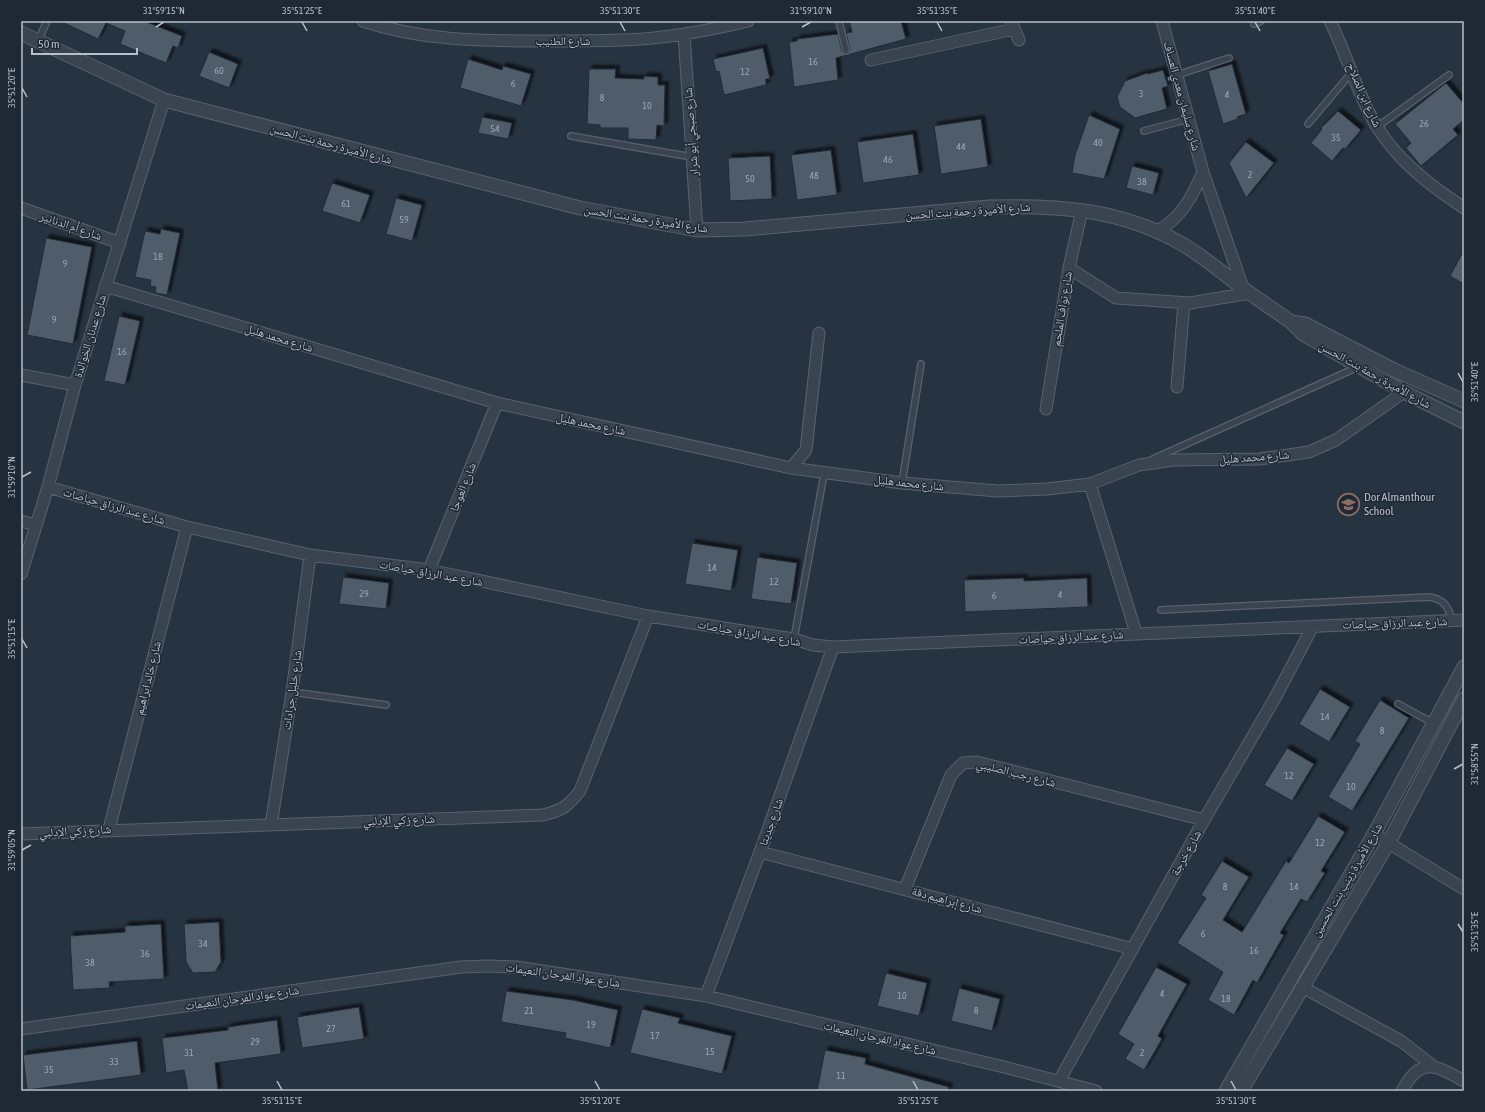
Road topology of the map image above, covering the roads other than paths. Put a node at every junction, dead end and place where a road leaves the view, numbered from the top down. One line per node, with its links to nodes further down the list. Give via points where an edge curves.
1 (47, 21): 14 (lane)
2 (363, 21): 8 (street, شارع الطنيب)
3 (748, 21): 12 (street, شارع الطنيب)
4 (839, 21): 15 (lane)
5 (1162, 21): 19 (street, شارع سليمان معدي العساف)
6 (1261, 21): 9 (lane)
7 (1330, 21): 18 (street, شارع ابن الصلاح)
8 (384, 24): 12 (street, شارع الطنيب, via 435,37 484,40 624,40)
9 (1254, 24)
10 (1013, 25): 13 (street); 17 (street)
11 (21, 33): 14 (street, شارع الأميرة رحمة بنت الحسن)
12 (684, 34): 27 (street, شارع صبحي أبو شرار)
13 (1019, 40)
14 (38, 41): 21 (street, شارع الأميرة رحمة بنت الحسن)
15 (846, 51)
16 (1229, 58): 19 (lane)
17 (870, 60)
18 (1352, 72): 23 (lane); 24 (street, شارع ابن الصلاح)
19 (1177, 75): 22 (street, شارع سليمان معدي العساف)
20 (1449, 75): 24 (lane)
21 (164, 100): 32 (street, شارع الأميرة رحمة بنت الحسن, via 580,208); 34 (street, شارع عدنان الخوالدة)
22 (1189, 119): 25 (lane); 28 (street, شارع سليمان معدي العساف)
23 (1308, 124)
24 (1377, 127): 30 (street, شارع ابن الصلاح, via 1405,163)
25 (1144, 131)
26 (571, 136): 27 (lane)
27 (692, 157): 32 (street, شارع صبحي أبو شرار)
28 (1203, 172): 33 (street, via 1180,214); 37 (street, شارع سليمان معدي العساف)
29 (21, 208): 34 (street, شارع أم الدنانير)
30 (1464, 208)
31 (1082, 210): 32 (street, شارع الأميرة رحمة بنت الحسن, via 1057,207 990,207 745,229); 33 (street, شارع الأميرة رحمة بنت الحسن); 35 (street, شارع نواف الملحم)
32 (696, 230)
33 (1157, 231): 37 (street, شارع الأميرة رحمة بنت الحسن, via 1183,245)
34 (120, 243): 36 (street, شارع عدنان الخوالدة)
35 (1069, 268): 38 (street, via 1116,298); 49 (street, شارع نواف الملحم)
36 (105, 286): 44 (street, شارع عدنان الخوالدة); 48 (street, شارع محمد هليل)
37 (1246, 290): 38 (street); 39 (street, شارع الأميرة رحمة بنت الحسن)
38 (1184, 303): 45 (street)
39 (1291, 322): 42 (street, شارع الأميرة رحمة بنت الحسن, via 1303,334); 47 (street, شارع الأميرة رحمة بنت الحسن, via 1305,324 1394,370)
40 (819, 333): 52 (street, via 806,450)
41 (921, 364): 54 (lane)
42 (1358, 367): 46 (street, شارع الأميرة رحمة بنت الحسن); 51 (lane)
43 (21, 375): 44 (street)
44 (75, 385): 56 (street, شارع عدنان الخوالدة)
45 (1177, 387)
46 (1404, 392): 50 (street, شارع الأميرة رحمة بنت الحسن); 51 (street, شارع محمد هليل, via 1336,440 1309,452 1260,459 1174,460)
47 (1464, 401)
48 (497, 403): 52 (street, شارع محمد هليل); 61 (street, شارع العوجا)
49 (1046, 409)
50 (1464, 422)
51 (1140, 465): 55 (street, شارع محمد هليل)
52 (791, 468): 53 (street, شارع محمد هليل)
53 (824, 474): 54 (street, شارع محمد هليل); 69 (lane)
54 (902, 483): 55 (street, شارع محمد هليل, via 998,491)
55 (1090, 484): 68 (street)
56 (48, 487): 58 (street, شارع عدنان الخوالدة); 59 (street, شارع عبد الرزاق حياصات)
57 (21, 521): 58 (street)
58 (36, 525): 62 (street, شارع عدنان الخوالدة)
59 (187, 527): 60 (street, شارع عبد الرزاق حياصات); 79 (street, شارع خالد ابراهيم)
60 (310, 555): 61 (street, شارع عبد الرزاق حياصات); 72 (street, شارع خليل جرادات)
61 (429, 570): 64 (street, شارع عبد الرزاق حياصات)
62 (21, 574)
63 (1161, 610): 65 (lane, via 1428,597 1445,603)
64 (648, 616): 69 (street, شارع عبد الرزاق حياصات); 78 (street, شارع زكي الإدلبي, via 580,791 568,806 543,814)
65 (1452, 620): 66 (street, شارع عبد الرزاق حياصات); 67 (street, شارع عبد الرزاق حياصات)
66 (1464, 620)
67 (1313, 626): 68 (street, شارع عبد الرزاق حياصات); 77 (street, شارع خرجة, via 1275,698)
68 (1136, 633): 70 (street, شارع عبد الرزاق حياصات)
69 (794, 639): 70 (street, شارع عبد الرزاق حياصات, via 813,645)
70 (833, 647): 83 (street, شارع جديتا)
71 (1464, 667): 76 (street, شارع الأميرة زينب بنت الحسين)
72 (292, 692): 75 (lane); 78 (street, شارع خليل جرادات)
73 (1464, 699): 82 (street, شارع الأميرة زينب بنت الحسين)
74 (1398, 704): 76 (lane)
75 (386, 705)
76 (1433, 723): 81 (street, شارع الأميرة زينب بنت الحسين)
77 (1204, 820): 85 (street, شارع رجب الصليبي, via 977,762 963,763 951,775); 86 (street, شارع خرجة)
78 (272, 825): 79 (street, شارع زكي الإدلبي)
79 (110, 829): 80 (street, شارع زكي الإدلبي)
80 (21, 834)
81 (1374, 834): 82 (street); 94 (street, شارع الأميرة زينب بنت الحسين)
82 (1388, 842): 84 (street); 87 (street, شارع الأميرة زينب بنت الحسين)
83 (760, 852): 85 (street, شارع إبراهيم دقة); 88 (street, شارع جديتا)
84 (1464, 888)
85 (905, 889): 86 (street, شارع إبراهيم دقة)
86 (1132, 949): 91 (street, شارع خرجة)
87 (1302, 987): 90 (street, via 1401,1041); 95 (street, شارع الأميرة زينب بنت الحسين)
88 (706, 996): 89 (street, شارع عواد الفرحان النعيمات, via 570,974 488,966 454,968); 91 (street, شارع عواد الفرحان النعيمات)
89 (21, 1029)
90 (1433, 1066): 92 (street); 96 (street, via 1422,1067 1413,1074)
91 (1059, 1081): 93 (street, شارع عواد الفرحان النعيمات)
92 (1464, 1081)
93 (1096, 1091)
94 (1226, 1091)
95 (1241, 1091)
96 (1402, 1091)

